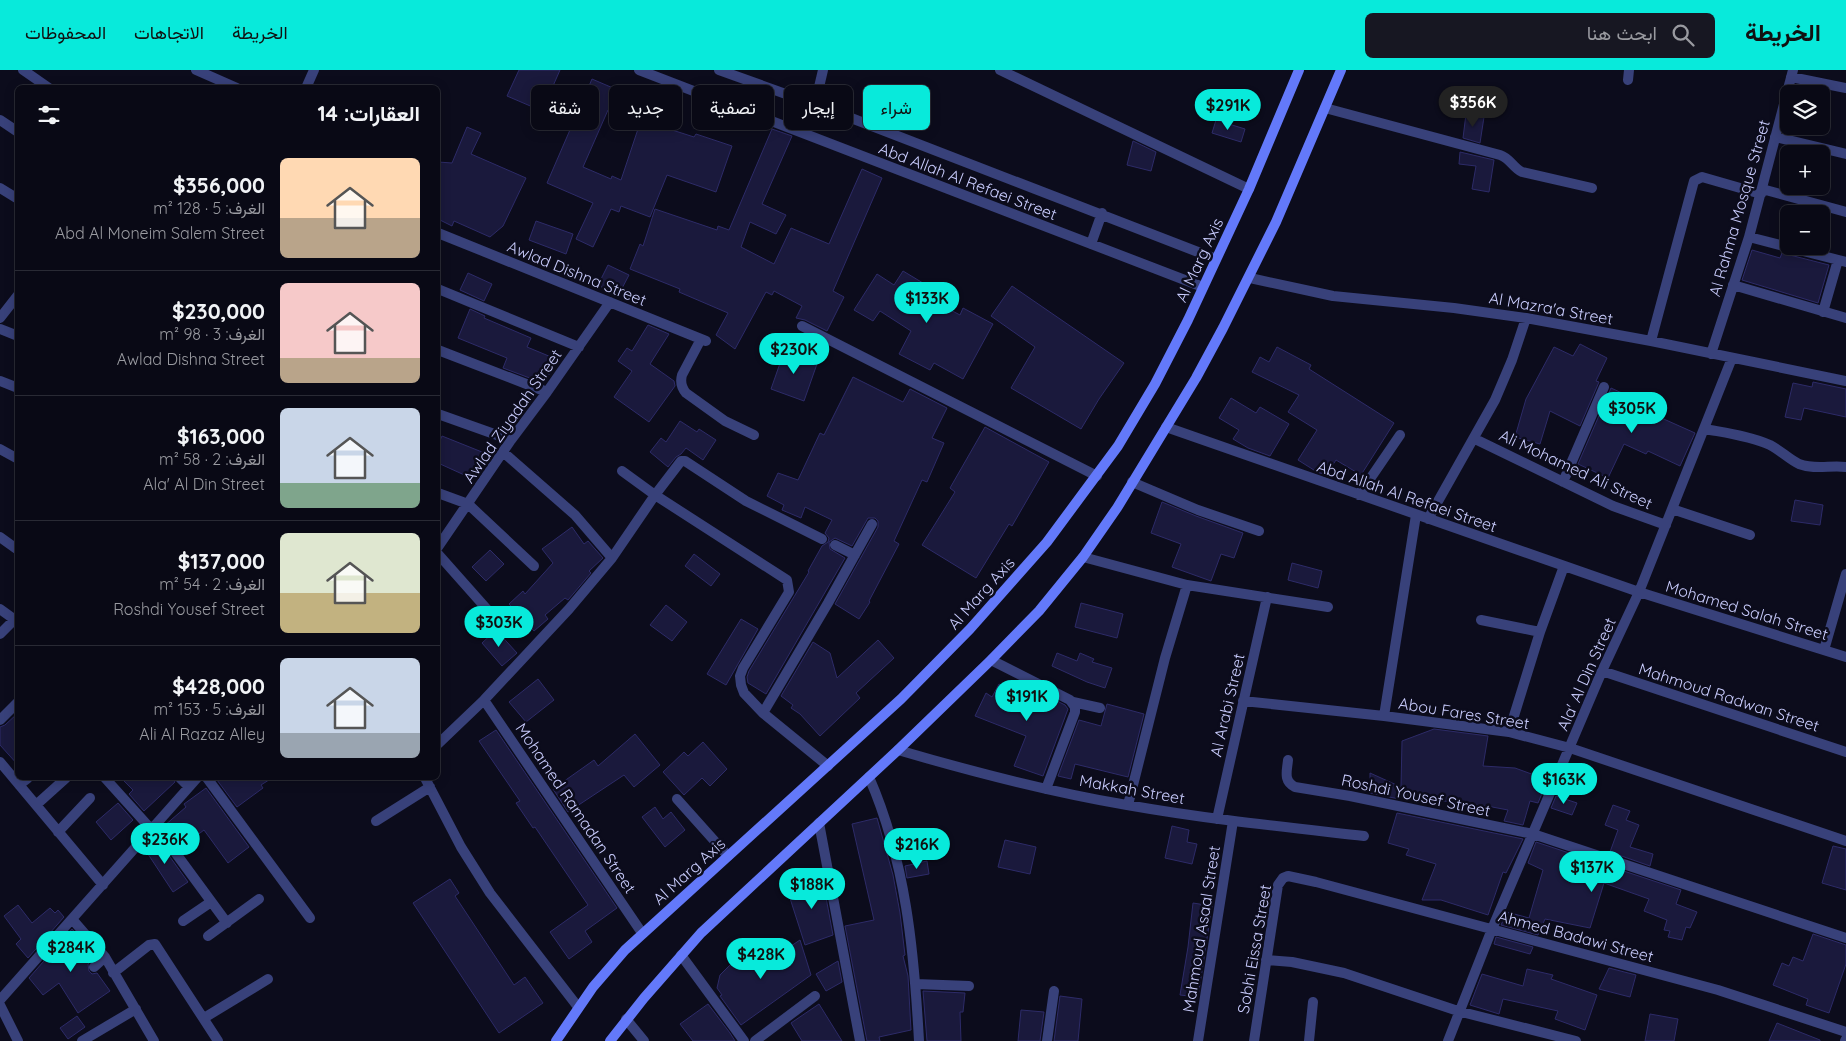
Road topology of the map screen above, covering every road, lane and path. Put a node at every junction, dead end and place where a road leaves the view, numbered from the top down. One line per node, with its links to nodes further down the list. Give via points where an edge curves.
1 (23, 70): 11 (street)
2 (196, 70): 12 (street)
3 (314, 70): 13 (street)
4 (639, 70): 32 (street, Abd Allah Al Refaei Street)
5 (719, 70): 16 (street, Abd Allah Al Refaei Street)
6 (823, 70): 14 (street)
7 (1000, 70): 25 (street)
8 (1299, 70): 25 (main road, Al Marg Axis)
9 (1341, 70): 17 (main road)
10 (1792, 73): 15 (street); 21 (street, Al Rahma Mosque Street)
11 (46, 85)
12 (230, 85)
13 (307, 85)
14 (819, 85)
15 (1846, 88)
16 (784, 93)
17 (1325, 108): 24 (street, via 1500,155 1522,172); 35 (main road)
18 (853, 118): 29 (street, Abd Allah Al Refaei Street)
19 (0, 120): 20 (street)
20 (15, 130)
21 (1775, 137): 22 (street); 26 (street, Al Rahma Mosque Street)
22 (1846, 154)
23 (0, 188): 27 (street)
24 (1592, 188)
25 (1249, 189): 33 (main road, Al Marg Axis)
26 (1762, 192): 28 (street); 31 (street, Al Rahma Mosque Street); 48 (street, via 1702,177 1694,181)
27 (15, 197)
28 (1846, 212)
29 (1102, 213): 32 (street); 33 (street, Abd Allah Al Refaei Street)
30 (440, 234): 40 (street, Awlad Dishna Street)
31 (1749, 237): 34 (street); 36 (street, Al Rahma Mosque Street)
32 (1091, 244): 37 (street, Abd Allah Al Refaei Street)
33 (1216, 258): 37 (main road, Al Marg Axis)
34 (1842, 261): 41 (street)
35 (1250, 278): 43 (street, Al Mazra'a Street, via 1333,296); 59 (main road)
36 (1733, 285): 41 (street); 51 (street, Al Rahma Mosque Street)
37 (1202, 287): 70 (main road, Al Marg Axis, via 1155,384)
38 (440, 290): 49 (street)
39 (15, 299): 42 (street)
40 (610, 302): 49 (street, Awlad Ziyadah Street); 61 (street, Awlad Dishna Street, via 704,340 682,375 682,388 725,421)
41 (1823, 312): 44 (street)
42 (0, 318)
43 (1526, 318): 48 (street, Al Mazra'a Street); 63 (street, via 1495,400)
44 (1846, 318)
45 (802, 326): 70 (street)
46 (0, 329): 47 (street)
47 (15, 335)
48 (1651, 341): 51 (street, Al Mazra'a Street)
49 (579, 347): 57 (street, Awlad Ziyadah Street)
50 (440, 351): 57 (street)
51 (1711, 354): 52 (street, Al Mazra'a Street)
52 (1732, 358): 54 (street, Al Mazra'a Street); 60 (street, Ala' Al Din Street)
53 (0, 381): 55 (street)
54 (1846, 381)
55 (15, 387)
56 (1604, 387): 72 (street)
57 (547, 392): 64 (street, Awlad Ziyadah Street)
58 (440, 415): 64 (street)
59 (1166, 427): 71 (main road); 75 (street, Abd Allah Al Refaei Street)
60 (1705, 429): 68 (street, via 1768,444 1798,464); 77 (street, Ala' Al Din Street)
61 (754, 435)
62 (1400, 435): 75 (street)
63 (1474, 439): 72 (street, Ali Mohamed Ali Street); 79 (street)
64 (511, 440): 66 (street, Awlad Ziyadah Street)
65 (0, 449): 67 (street)
66 (503, 452): 76 (street, Awlad Ziyadah Street); 92 (street, via 575,515)
67 (15, 457)
68 (1846, 467)
69 (622, 471): 74 (street)
70 (1097, 476): 126 (main road, Al Marg Axis, via 1047,542 970,629)
71 (1132, 482): 82 (street); 91 (main road)
72 (1563, 482): 81 (street, Ali Mohamed Ali Street, via 1613,506)
73 (440, 493): 76 (street)
74 (655, 494): 85 (street, via 681,461 746,501); 92 (street); 116 (street, via 787,580 789,592 740,676 744,693)
75 (1359, 495): 78 (street, Abd Allah Al Refaei Street)
76 (468, 504): 86 (street, Awlad Ziyadah Street); 93 (street)
77 (1672, 509): 81 (street, Ala' Al Din Street); 83 (street)
78 (1416, 515): 79 (street, Abd Allah Al Refaei Street); 117 (street)
79 (1428, 519): 94 (street, Abd Allah Al Refaei Street)
80 (872, 524): 89 (street)
81 (1666, 525): 97 (street, Ala' Al Din Street)
82 (1259, 531)
83 (1750, 535)
84 (0, 537): 88 (street)
85 (822, 540)
86 (440, 544)
87 (835, 545): 89 (street)
88 (15, 548)
89 (855, 555): 116 (street)
90 (440, 556): 101 (street)
91 (1083, 557): 96 (street); 109 (main road, via 1039,611)
92 (612, 558): 111 (street, via 569,610)
93 (534, 566)
94 (1564, 566): 97 (street, Abd Allah Al Refaei Street); 105 (street)
95 (1846, 574): 107 (street)
96 (1187, 585): 98 (street); 141 (street, via 1150,713)
97 (1639, 592): 107 (street, Mohamed Salah Street); 110 (street, Ala' Al Din Street)
98 (1266, 597): 99 (street); 113 (street, Al Arabi Street)
99 (1328, 607)
100 (0, 609): 102 (street)
101 (492, 616)
102 (15, 620)
103 (1481, 620): 105 (street)
104 (15, 622): 106 (street)
105 (1540, 632): 119 (street)
106 (0, 634)
107 (1824, 650): 108 (street, Mohamed Salah Street)
108 (1846, 657)
109 (991, 660): 112 (street); 122 (main road)
110 (1602, 670): 121 (street, Ala' Al Din Street); 123 (street, Mahmoud Radwan Street)
111 (484, 700): 120 (street); 161 (street, Mohamed Ramadan Street)
112 (1073, 702): 115 (street); 137 (street, via 1075,712)
113 (1243, 702): 117 (street, Abou Fares Street); 142 (street, Al Arabi Street)
114 (15, 705): 118 (street)
115 (1100, 708)
116 (764, 713): 126 (street)
117 (1384, 716): 119 (street, Abou Fares Street)
118 (0, 720)
119 (1509, 732): 121 (street, Abou Fares Street)
120 (440, 742)
121 (1570, 748): 148 (street, Ala' Al Din Street); 150 (street, Abou Fares Street)
122 (898, 750): 127 (main road); 137 (street, Makkah Street)
123 (1846, 752)
124 (1288, 760): 148 (street, Roshdi Yousef Street, via 1286,779 1295,787)
125 (0, 762): 135 (street)
126 (828, 766): 151 (main road, Al Marg Axis)
127 (870, 777): 145 (main road); 170 (street, via 900,871)
128 (25, 780): 135 (street)
129 (64, 780): 140 (street)
130 (107, 780): 146 (street)
131 (182, 780): 136 (street)
132 (195, 780): 136 (street)
133 (208, 780): 156 (street)
134 (428, 782): 143 (street); 177 (street, via 460,847 490,894)
135 (19, 785): 140 (street)
136 (189, 786): 146 (street)
137 (1046, 789): 141 (street, Makkah Street)
138 (90, 798): 147 (street)
139 (677, 799): 151 (street)
140 (36, 805): 147 (street)
141 (1128, 805): 142 (street, Makkah Street)
142 (1217, 819): 144 (street, Makkah Street)
143 (376, 821)
144 (1233, 821): 149 (street, Makkah Street); 195 (street, Mahmoud Asaal Street)
145 (818, 823): 164 (main road); 192 (street)
146 (153, 827): 153 (street); 155 (street)
147 (58, 832): 153 (street)
148 (1533, 834): 160 (street, Ala' Al Din Street); 163 (street, Roshdi Yousef Street)
149 (1364, 836)
150 (1846, 841)
151 (728, 856): 161 (main road, Al Marg Axis)
152 (1297, 878): 160 (street, Ahmed Badawi Street); 166 (street, Sobhi Eissa Street, via 1288,876 1278,885)
153 (103, 884): 157 (street)
154 (260, 898): 159 (street)
155 (211, 902): 158 (street); 159 (street)
156 (310, 918)
157 (72, 919): 165 (street); 174 (street)
158 (183, 921)
159 (227, 923): 162 (street)
160 (1492, 929): 179 (street, Ala' Al Din Street); 182 (street, Ahmed Badawi Street, via 1718,990)
161 (642, 933): 177 (main road, Al Marg Axis, via 608,968)
162 (208, 936)
163 (1846, 938)
164 (680, 955): 181 (main road); 190 (street)
165 (104, 957): 167 (street); 168 (street)
166 (1266, 960): 179 (street, via 1344,973); 196 (street, Sobhi Eissa Street)
167 (94, 967)
168 (113, 973): 178 (street); 180 (street, via 148,945 155,944)
169 (268, 979): 180 (street)
170 (916, 984): 171 (street); 193 (street)
171 (969, 986)
172 (1054, 991): 194 (street)
173 (815, 996): 191 (street)
174 (0, 1000)
175 (1313, 1002): 197 (street)
176 (0, 1005): 183 (street)
177 (578, 1007): 187 (main road, Al Marg Axis)
178 (136, 1009): 184 (street); 185 (street)
179 (1458, 1011): 198 (street, Ala' Al Din Street); 199 (street)
180 (204, 1018): 186 (street)
181 (626, 1020): 188 (main road); 189 (street)
182 (1846, 1032)
183 (18, 1041)
184 (82, 1041)
185 (154, 1041)
186 (218, 1041)
187 (556, 1041)
188 (610, 1041)
189 (644, 1041)
190 (744, 1041)
191 (755, 1041)
192 (860, 1041)
193 (919, 1041)
194 (1047, 1041)
195 (1198, 1041)
196 (1254, 1041)
197 (1309, 1041)
198 (1448, 1041)
199 (1576, 1041)

